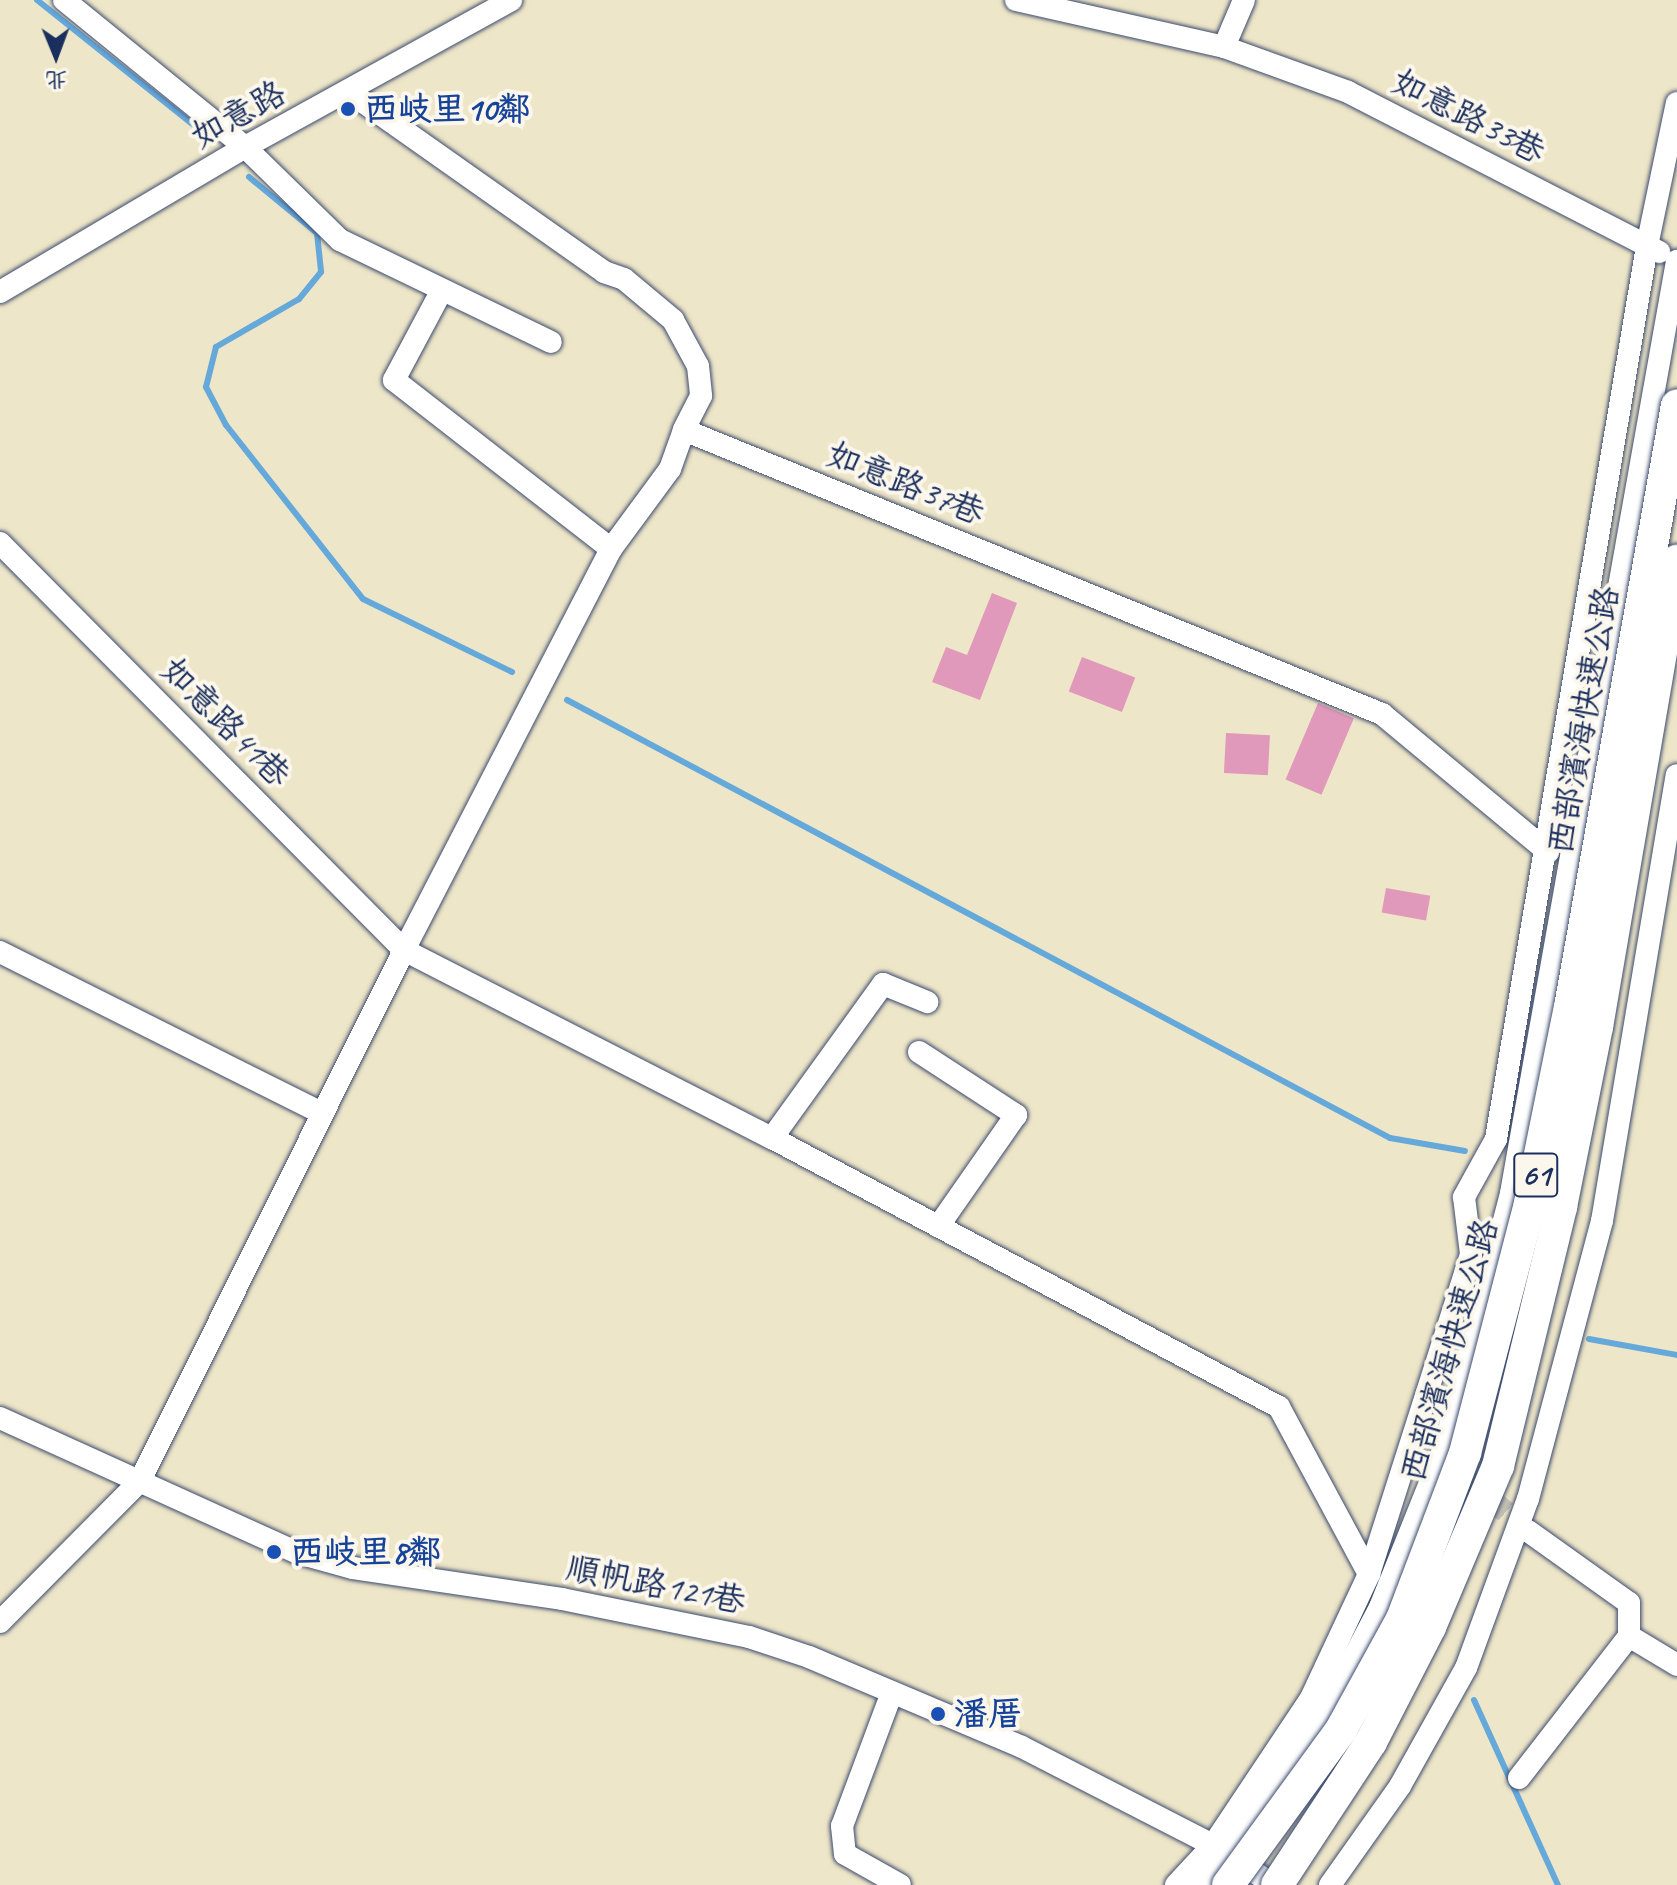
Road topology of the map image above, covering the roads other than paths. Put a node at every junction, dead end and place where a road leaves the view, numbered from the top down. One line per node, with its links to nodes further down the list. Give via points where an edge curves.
1 (64, 0): 8 (street)
2 (511, 0): 6 (street, 如意路)
3 (1016, 0): 5 (street, 如意路33巷)
4 (1244, 0): 5 (street)
5 (1224, 47): 9 (street, 如意路33巷, via 1348,92)
6 (349, 92): 8 (street, 如意路); 15 (street, via 604,272 624,279 673,320 698,366 701,396)
7 (1677, 103): 9 (street)
8 (245, 147): 11 (street, via 340,240); 12 (street, 如意路)
9 (1647, 246): 10 (street, 如意路33巷); 20 (street)
10 (1677, 260): 37 (street, via 1511,1193 1445,1445 1380,1607 1329,1704)
11 (442, 290): 13 (street); 17 (street, via 394,380)
12 (0, 292)
13 (551, 342)
14 (1677, 405): 37 (highway, 西部濱海快速公路 / 61, bridge, via 1570,1007 1530,1203 1465,1453 1402,1619 1341,1730)
15 (684, 430): 17 (street, via 670,469); 20 (street, 如意路37巷, via 1382,714)
16 (0, 543): 21 (street, 如意路41巷)
17 (611, 549): 21 (street)
18 (1677, 561): 41 (highway, 西部濱海快速公路 / 61, bridge, via 1597,1027 1561,1207 1498,1466 1430,1627 1371,1742)
19 (1677, 775): 42 (street, via 1602,1221 1528,1499 1466,1668 1400,1786)
20 (1548, 852): 31 (street, via 1496,1139 1464,1197 1471,1254)
21 (404, 950): 25 (street); 26 (street)
22 (0, 952): 25 (street)
23 (927, 1002): 26 (street, via 883,984)
24 (919, 1052): 27 (street, via 1016,1115)
25 (322, 1113): 29 (street)
26 (772, 1138): 27 (street)
27 (938, 1227): 31 (street, via 1279,1407)
28 (0, 1418): 29 (street, 順帆路121巷)
29 (140, 1481): 32 (street); 35 (street, 順帆路121巷, via 298,1553 353,1568 562,1599 749,1637 809,1657)
30 (1528, 1531): 33 (street, via 1629,1603)
31 (1369, 1574): 37 (street, via 1311,1698)
32 (3, 1615)
33 (1629, 1636): 34 (street); 36 (street)
34 (1677, 1665)
35 (891, 1695): 37 (street, 順帆路121巷, via 1022,1747); 38 (street, via 842,1826 845,1854)
36 (1519, 1778)
37 (1223, 1862): 39 (street); 40 (street); 41 (street, 順帆路121巷)
38 (900, 1885)
39 (1176, 1885)
40 (1201, 1885)
41 (1276, 1885)
42 (1330, 1885)

